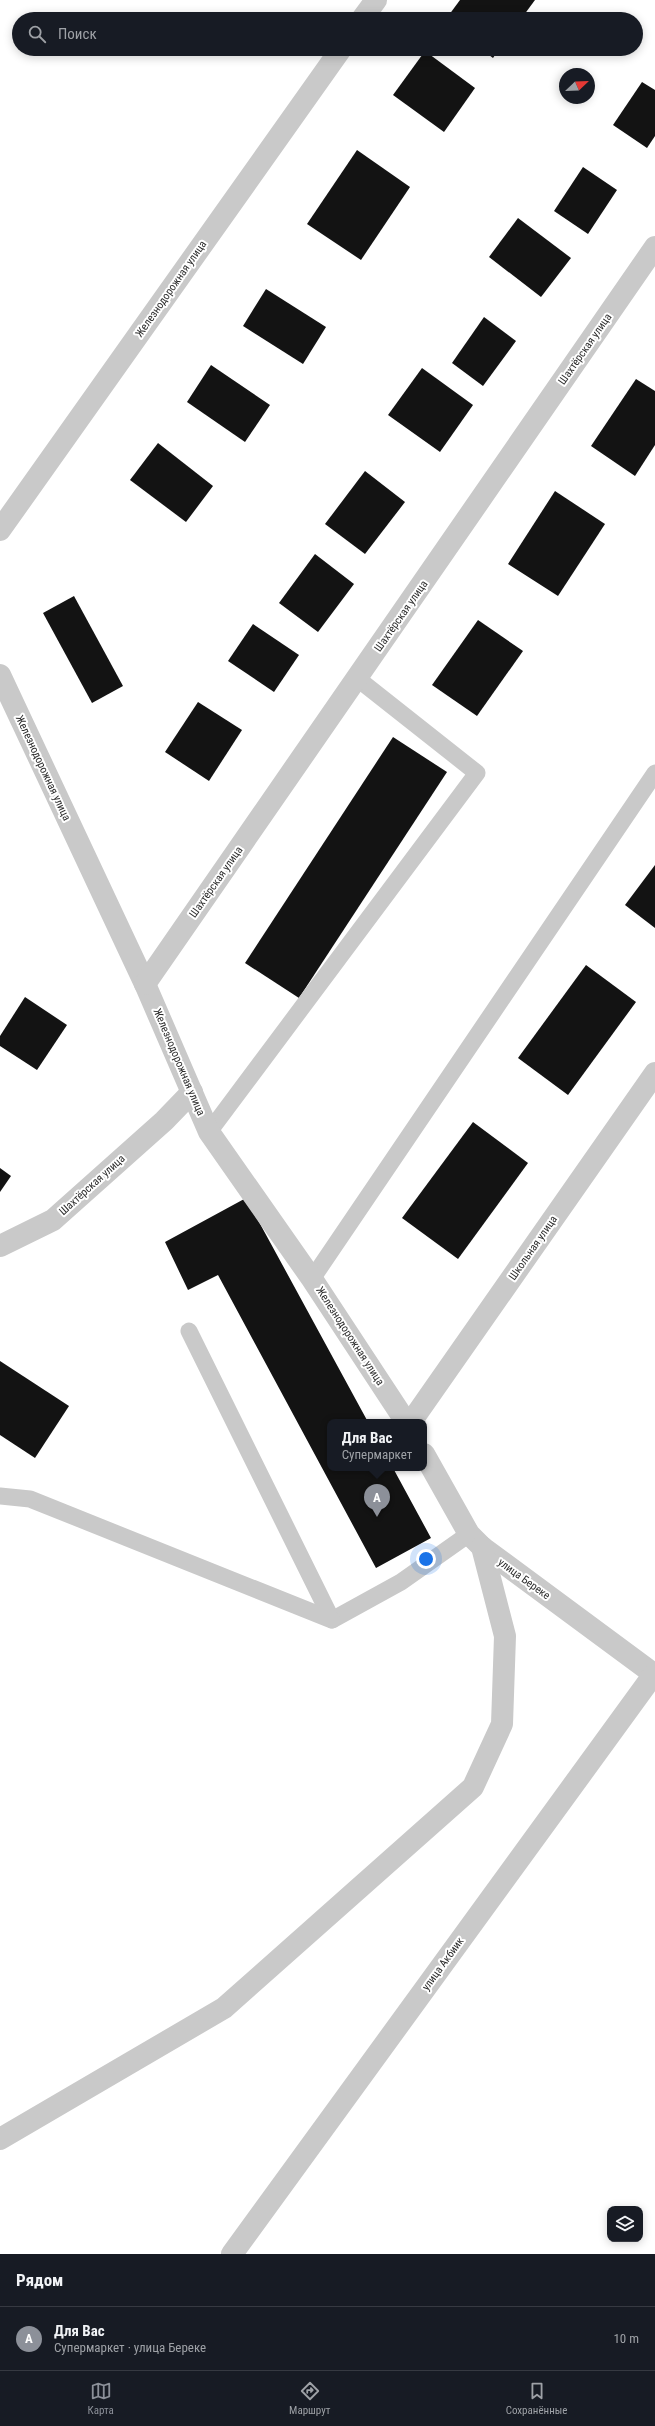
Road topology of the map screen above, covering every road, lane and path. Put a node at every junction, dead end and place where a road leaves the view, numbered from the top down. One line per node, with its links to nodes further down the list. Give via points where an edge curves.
1 (376, 0): 2 (street)
2 (367, 12)
3 (336, 56): 5 (street, Железнодорожная улица)
4 (655, 247): 7 (street, Шахтёрская улица)
5 (0, 530)
6 (0, 675): 9 (street, Железнодорожная улица)
7 (358, 679): 9 (street, Шахтёрская улица); 12 (lane, via 477,773)
8 (655, 773): 14 (lane)
9 (145, 984): 11 (street, Железнодорожная улица)
10 (655, 1074): 17 (street, Школьная улица)
11 (192, 1092): 12 (street, Железнодорожная улица); 13 (street, Шахтёрская улица, via 164,1121 53,1220)
12 (209, 1132): 14 (street, Железнодорожная улица)
13 (0, 1246)
14 (312, 1279): 16 (street, Железнодорожная улица)
15 (189, 1332): 21 (lane)
16 (404, 1419)
17 (412, 1419)
18 (427, 1459): 20 (street, улица Береке)
19 (0, 1496): 21 (lane, via 30,1499)
20 (475, 1541): 21 (lane); 22 (street, улица Береке); 23 (street, via 505,1636 502,1724 473,1787 224,2008)
21 (332, 1620)
22 (654, 1675): 24 (street, улица Акбиик)
23 (0, 2139)
24 (232, 2254)

